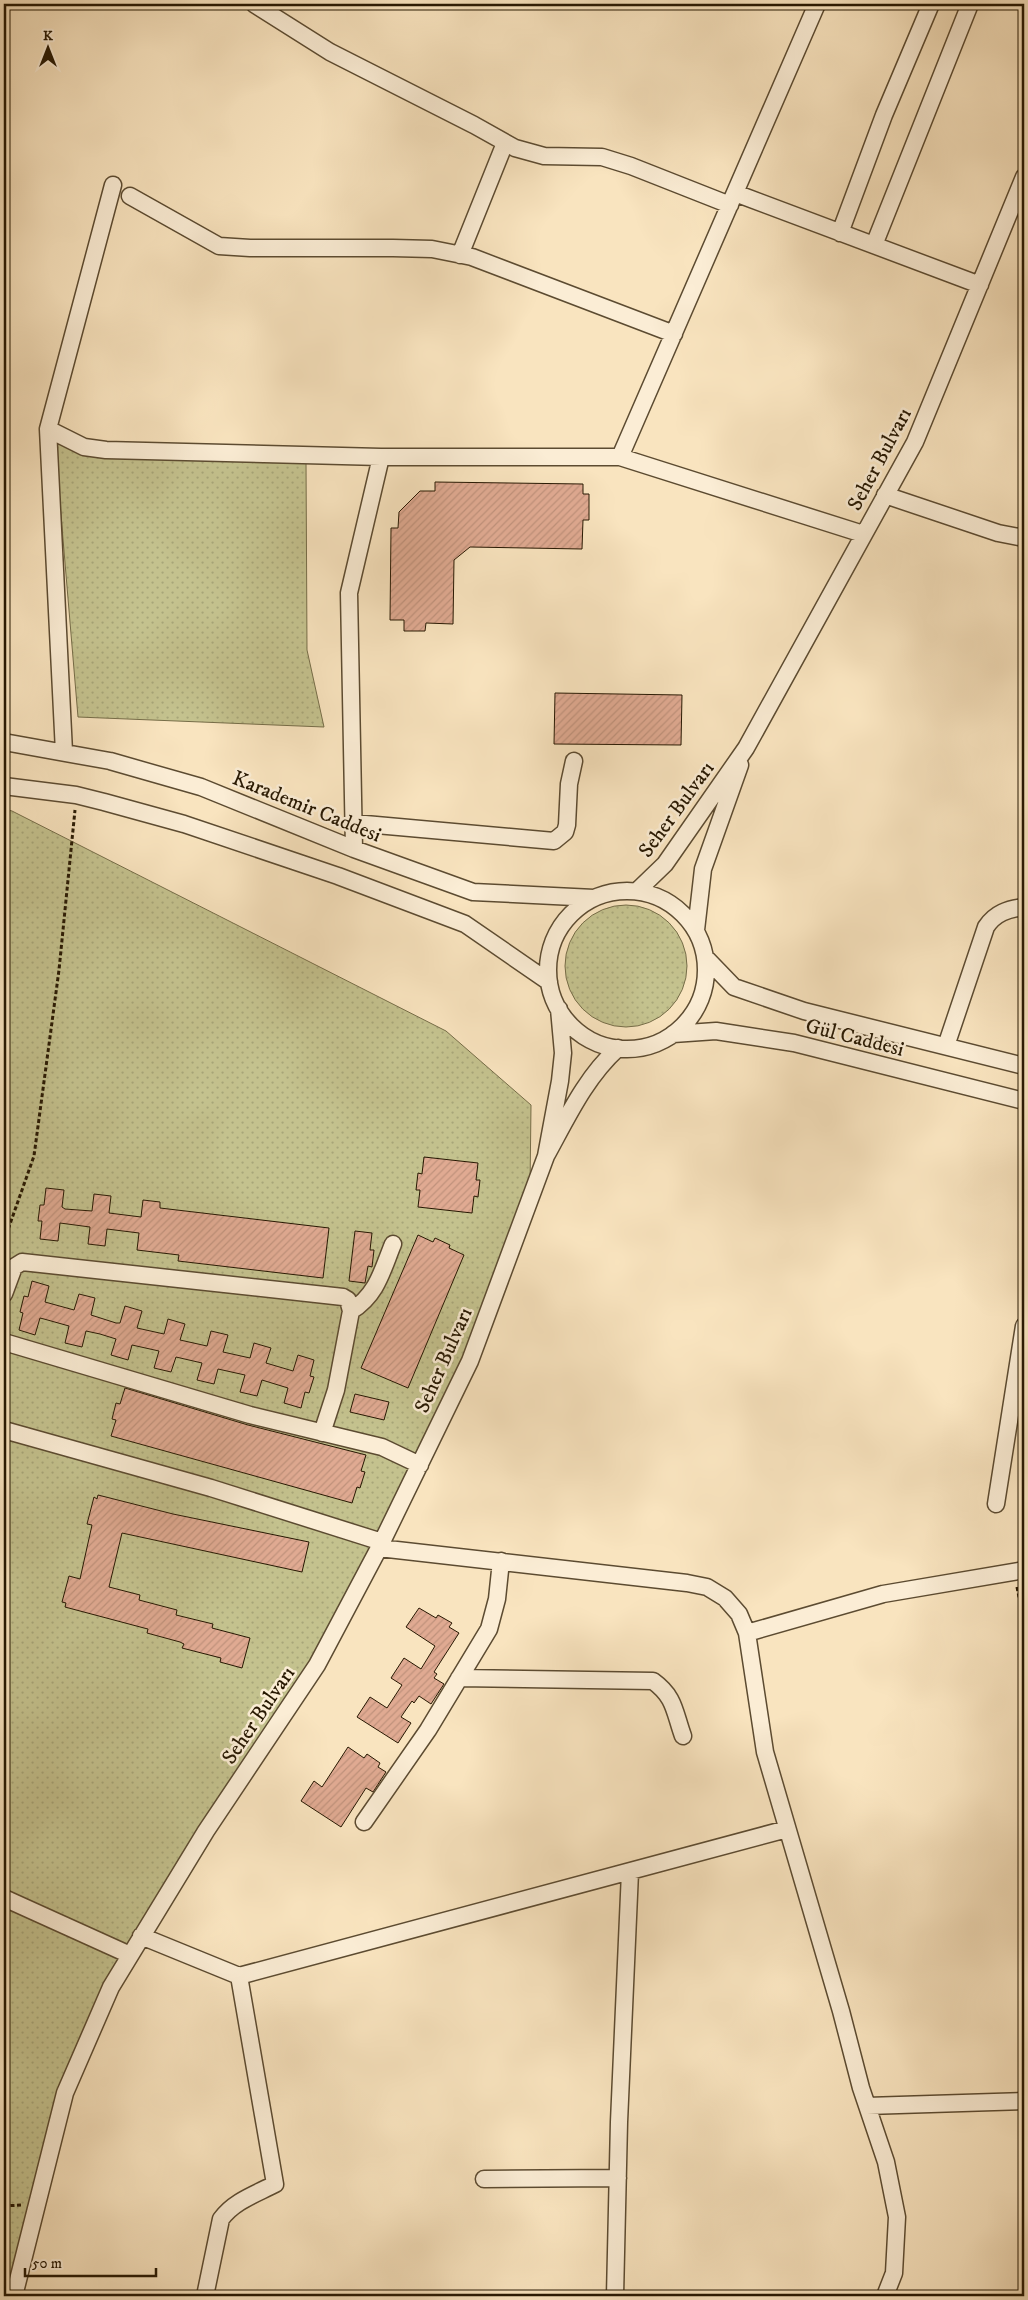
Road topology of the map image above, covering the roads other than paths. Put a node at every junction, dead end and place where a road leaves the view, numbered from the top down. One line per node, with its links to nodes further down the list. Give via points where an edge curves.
1 (254, 4): 5 (street, via 330,52)
2 (817, 4): 9 (street)
3 (931, 4): 10 (street, via 884,115)
4 (970, 4): 11 (street)
5 (505, 143): 9 (street, via 544,156 602,158); 12 (street)
6 (1024, 177): 13 (street, Seher Bulvarı)
7 (113, 185): 15 (street)
8 (130, 196): 12 (street, via 219,246 432,249)
9 (732, 199): 10 (street); 14 (street)
10 (840, 233): 11 (street)
11 (874, 245): 13 (street)
12 (460, 255): 14 (street, via 506,268)
13 (980, 285): 18 (street, Seher Bulvarı, via 915,442)
14 (674, 334): 17 (street)
15 (48, 429): 16 (street, via 84,447 106,450); 23 (street)
16 (380, 457): 17 (street); 26 (street, via 349,593)
17 (620, 457): 19 (street)
18 (885, 495): 19 (street, Seher Bulvarı); 20 (street, via 998,533)
19 (863, 534): 22 (street, Seher Bulvarı)
20 (1024, 538)
21 (4, 742): 23 (street, Karademir Caddesi)
22 (746, 748): 28 (street, Seher Bulvarı, via 665,864); 31 (street, Seher Bulvarı, via 703,869)
23 (64, 752): 27 (street, Karademir Caddesi, via 110,760 201,787)
24 (574, 761): 26 (street, via 568,784 565,832 554,841)
25 (4, 786): 33 (street, via 76,795 184,824 338,876 465,924)
26 (354, 823): 27 (street)
27 (354, 849): 29 (street, Karademir Caddesi, via 473,892)
28 (637, 891): 29 (street, via 608,893); 31 (street, via 665,900 677,908)
29 (594, 898): 33 (street, via 570,915 561,926 550,953)
30 (1024, 907): 36 (street, via 1008,909 992,918 986,927)
31 (696, 930): 32 (street)
32 (706, 958): 35 (street, via 705,987 700,1001 694,1014); 36 (street, Gül Caddesi, via 734,987 804,1011)
33 (549, 982): 34 (street)
34 (558, 1009): 37 (street, via 584,1035 603,1045); 40 (street, Seher Bulvarı, via 563,1052)
35 (673, 1034): 37 (street, via 646,1046); 39 (street, Gül Caddesi, via 716,1031 794,1043)
36 (946, 1046): 38 (street, Gül Caddesi)
37 (618, 1048): 40 (street, Seher Bulvarı, via 601,1063 584,1086)
38 (1024, 1066)
39 (1024, 1101)
40 (546, 1156): 48 (street, Seher Bulvarı, via 470,1361)
41 (393, 1244): 43 (street, via 372,1294)
42 (4, 1294): 43 (street, via 14,1267 22,1262 95,1268 294,1294 331,1295 348,1300)
43 (351, 1311): 47 (street, via 336,1390)
44 (1024, 1326): 49 (street)
45 (4, 1342): 47 (street, via 250,1415)
46 (4, 1430): 50 (street, via 211,1488)
47 (322, 1433): 48 (street, via 382,1447)
48 (420, 1464): 50 (street, Seher Bulvarı)
49 (996, 1504)
50 (380, 1545): 51 (street); 60 (street, Seher Bulvarı, via 317,1665 206,1831)
51 (501, 1561): 53 (street, via 707,1587 730,1603); 54 (street, via 497,1600 489,1629)
52 (1019, 1570): 53 (street, via 883,1594)
53 (747, 1633): 57 (street, via 764,1752)
54 (459, 1678): 55 (street, via 653,1681 666,1690); 56 (street, via 428,1730)
55 (683, 1736)
56 (364, 1822)
57 (787, 1830): 58 (street); 64 (street)
58 (630, 1872): 62 (street); 65 (street)
59 (4, 1898): 61 (street)
60 (142, 1936): 61 (street, Seher Bulvarı); 62 (street)
61 (130, 1955): 67 (street, Seher Bulvarı, via 111,1987 65,2093)
62 (240, 1976): 68 (street, via 276,2184 238,2203 222,2219)
63 (1024, 2101): 64 (street)
64 (867, 2106): 70 (street, via 886,2162 897,2217 894,2273)
65 (618, 2178): 66 (street); 69 (street)
66 (484, 2179)
67 (14, 2296)
68 (205, 2296)
69 (615, 2296)
70 (885, 2296)

